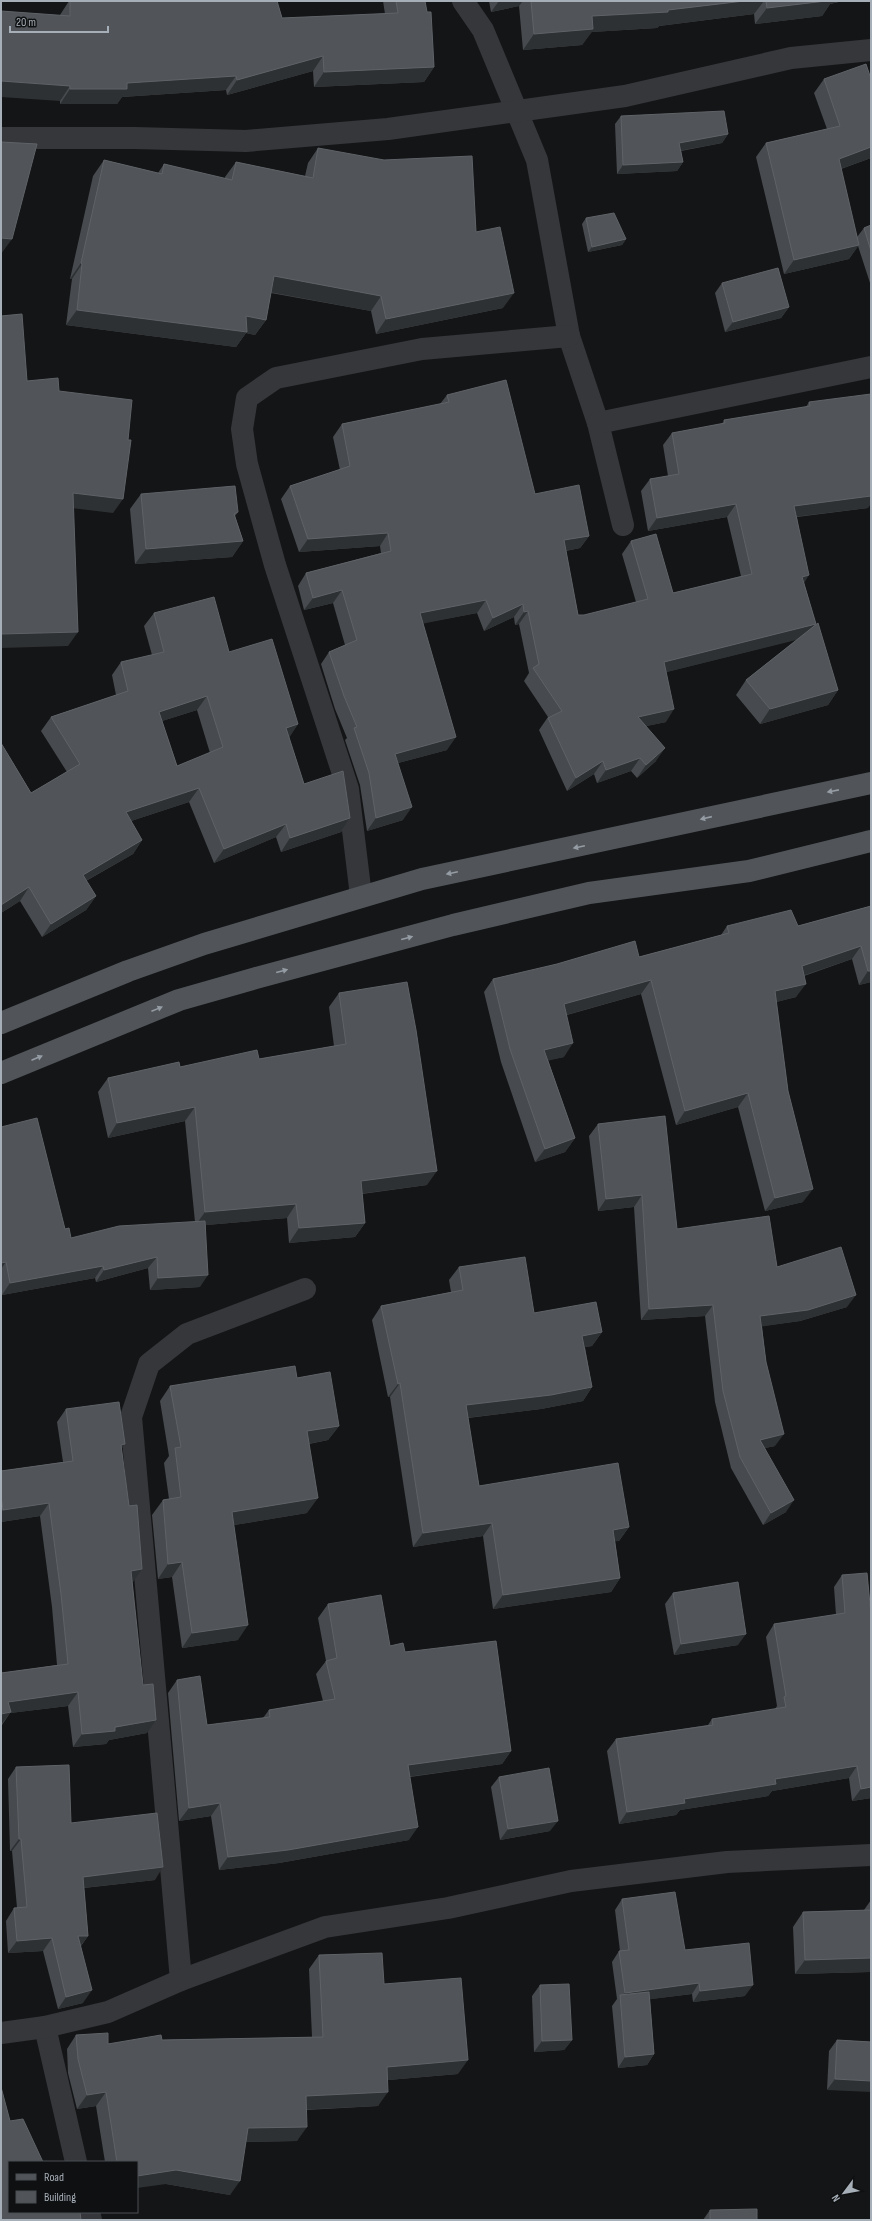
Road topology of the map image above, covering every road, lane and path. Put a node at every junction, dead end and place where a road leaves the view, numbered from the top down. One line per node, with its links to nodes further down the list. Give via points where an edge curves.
1 (463, 1): 3 (street, via 483,30)
2 (871, 50): 3 (street, via 791,58 625,96)
3 (516, 110): 4 (street, via 388,129 246,140); 5 (street, via 537,160)
4 (1, 138)
5 (569, 336): 7 (street); 11 (street, via 422,349 276,378 247,398 242,429 247,464 275,565 348,789)
6 (871, 367): 7 (street)
7 (598, 423): 8 (street)
8 (623, 525)
9 (871, 783): 11 (main road, one-way to 11, via 422,879)
10 (871, 841): 13 (main road, one-way to 10, via 178,1000 454,925 589,893 749,871)
11 (361, 896): 12 (main road, via 204,944 128,971)
12 (1, 1023)
13 (1, 1073)
14 (305, 1289): 16 (street, via 187,1334 148,1364 131,1417)
15 (871, 1855): 16 (street, via 727,1862 571,1881 448,1908 326,1927)
16 (180, 1980): 17 (street, via 108,2012)
17 (45, 2027): 18 (street); 19 (street)
18 (1, 2033)
19 (76, 2161)

